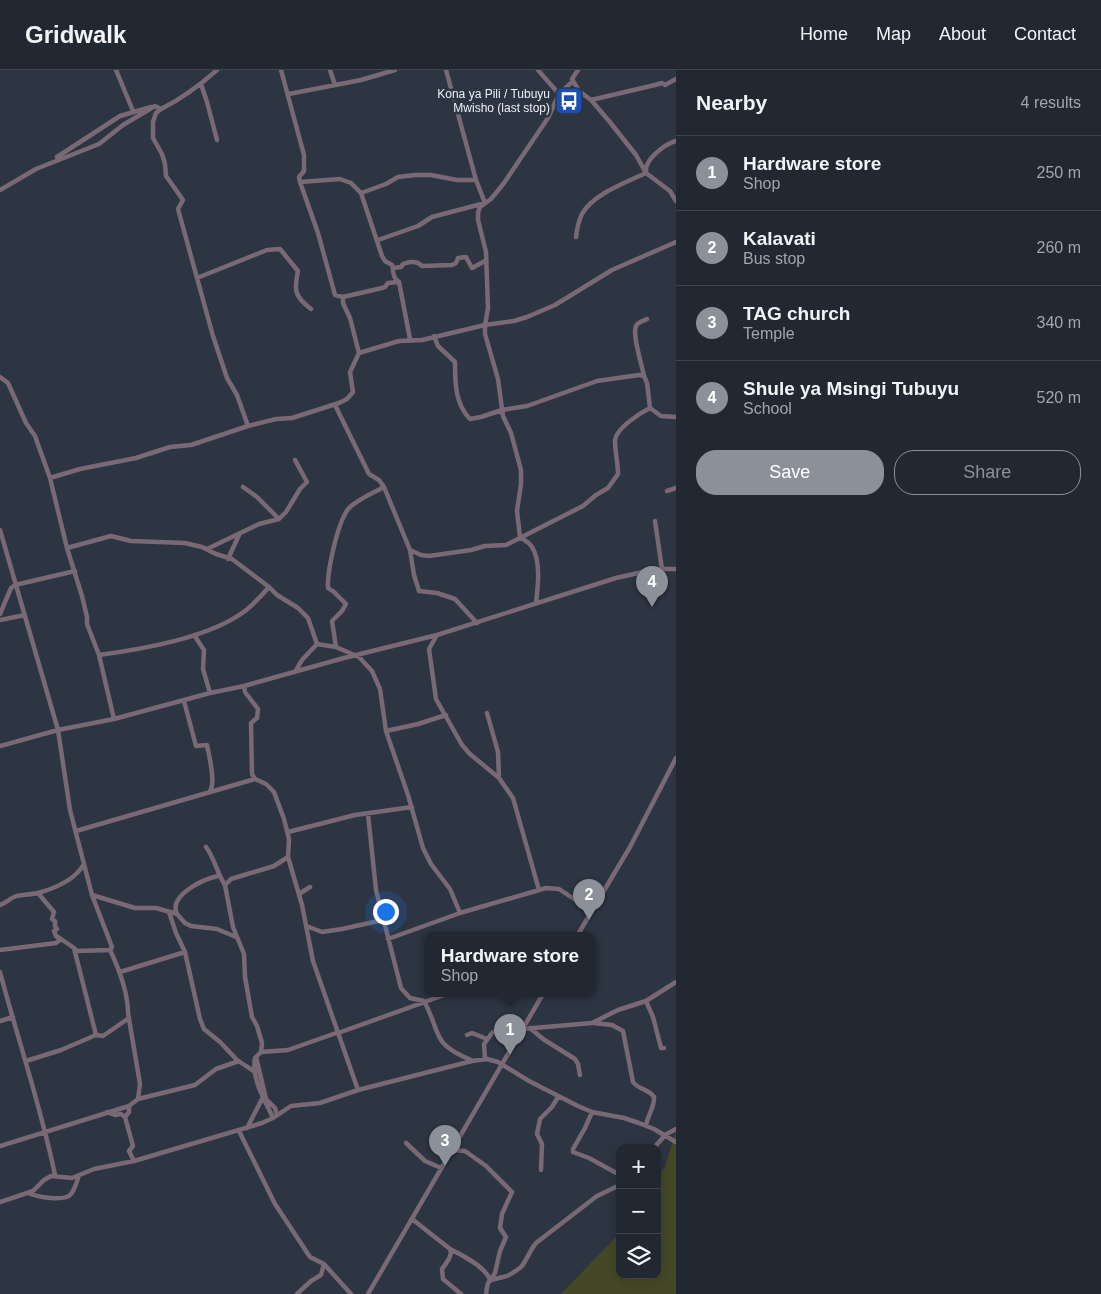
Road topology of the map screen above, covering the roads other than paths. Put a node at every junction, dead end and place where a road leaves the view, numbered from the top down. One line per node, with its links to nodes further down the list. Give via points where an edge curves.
1 (116, 70): 18 (street)
2 (216, 70): 11 (street)
3 (281, 70): 13 (street)
4 (330, 70): 12 (street)
5 (395, 70): 12 (street)
6 (446, 70): 23 (street)
7 (538, 70): 14 (street)
8 (578, 70): 10 (street)
9 (676, 79): 15 (street, via 665,85 662,83)
10 (572, 82): 14 (street); 15 (street)
11 (201, 84): 17 (street); 19 (street)
12 (334, 85): 13 (street)
13 (288, 94): 24 (street, via 304,155)
14 (559, 94): 29 (street, via 548,118 513,170 491,199)
15 (590, 100): 22 (street, via 636,155)
16 (155, 106): 17 (street); 18 (street); 21 (street, via 98,144)
17 (161, 109): 35 (street, via 153,122 153,138 162,154 166,176 183,200 178,209)
18 (133, 112): 21 (street, via 120,116)
19 (217, 140)
20 (676, 141): 22 (street, via 658,152 647,164)
21 (50, 162): 25 (street)
22 (646, 173): 26 (street); 30 (street, via 613,189 586,208)
23 (476, 180): 27 (street, via 415,175 398,177); 29 (street)
24 (300, 182): 27 (street, via 340,179); 37 (street, via 335,295)
25 (0, 190)
26 (673, 191): 28 (street)
27 (361, 192): 31 (street)
28 (676, 201)
29 (485, 202): 31 (street, via 432,217 418,226); 33 (street, via 479,209 478,220)
30 (576, 237)
31 (378, 240): 34 (street, via 384,259)
32 (676, 242): 40 (street, via 612,270 543,310 514,321)
33 (485, 261): 34 (street, via 472,268 466,257 458,258 452,265 422,266 413,262); 40 (street, via 488,308)
34 (393, 268): 36 (street)
35 (197, 278): 38 (street, via 267,250 280,249 298,270 295,286 299,298); 50 (street, via 227,378)
36 (399, 282): 37 (street); 42 (street)
37 (343, 297): 43 (street)
38 (311, 309)
39 (647, 319): 44 (street, via 636,328)
40 (485, 325): 41 (street); 48 (street)
41 (434, 336): 42 (street); 48 (street, via 438,346 455,362 457,396 468,417 474,419)
42 (410, 340): 43 (street)
43 (359, 353): 46 (street, via 350,372 352,393 347,400)
44 (644, 376): 47 (street); 48 (street, via 605,379 527,406)
45 (0, 377): 52 (street, via 8,383 26,424 35,436)
46 (335, 405): 50 (street, via 292,418); 54 (street, via 370,474)
47 (650, 408): 49 (street, via 661,416); 61 (street, via 631,420 615,438 619,472 608,488 583,506)
48 (502, 410): 61 (street, via 521,470 517,509)
49 (676, 417)
50 (248, 426): 52 (street, via 191,445 170,447)
51 (295, 460): 57 (street, via 307,482)
52 (50, 478): 62 (street)
53 (244, 487): 57 (street)
54 (384, 487): 64 (street); 79 (street, via 349,509 329,564 328,588 346,604 332,621)
55 (676, 488): 56 (street)
56 (667, 491)
57 (279, 519): 60 (street)
58 (656, 521): 66 (street)
59 (0, 530): 69 (street)
60 (240, 534): 63 (street); 65 (street)
61 (520, 537): 64 (street, via 506,545 429,556); 71 (street, via 532,546 535,554 539,578)
62 (67, 548): 63 (street, via 111,536 139,542 193,544); 68 (street)
63 (206, 550): 65 (street)
64 (410, 550): 75 (street, via 420,592 456,599)
65 (228, 559): 70 (street)
66 (662, 569): 67 (street); 71 (street, via 616,578)
67 (676, 569)
68 (75, 571): 69 (street); 80 (street, via 87,624)
69 (15, 585): 72 (street); 73 (street)
70 (270, 587): 76 (street, via 245,611); 78 (street, via 277,596 304,614)
71 (536, 602): 75 (street)
72 (0, 614)
73 (25, 615): 74 (street); 89 (street)
74 (0, 620)
75 (477, 623): 77 (street)
76 (194, 635): 80 (street); 84 (street, via 204,650 203,669)
77 (437, 635): 81 (street); 87 (street, via 430,651 435,695)
78 (317, 644): 79 (street); 82 (street)
79 (336, 647): 81 (street)
80 (99, 655): 88 (street)
81 (355, 655): 82 (street); 90 (street, via 369,666 378,683)
82 (294, 672): 83 (street)
83 (244, 686): 84 (street); 94 (street, via 258,709 251,733)
84 (210, 693): 85 (street)
85 (184, 701): 88 (street); 95 (street, via 196,746 206,745 211,762 213,788)
86 (487, 713): 93 (street, via 497,746)
87 (446, 715): 90 (street); 93 (street, via 462,745)
88 (114, 719): 89 (street)
89 (58, 730): 91 (street); 98 (street)
90 (386, 732): 96 (street)
91 (0, 746)
92 (676, 758): 111 (street)
93 (499, 778): 106 (street, via 515,803)
94 (255, 779): 95 (street); 99 (street, via 274,792)
95 (209, 792): 98 (street)
96 (412, 807): 97 (street); 113 (street, via 425,853 450,889)
97 (368, 814): 99 (street); 115 (street, via 376,890)
98 (76, 831): 102 (street)
99 (288, 832): 101 (street)
100 (206, 847): 103 (street, via 218,868)
101 (288, 857): 104 (street, via 279,864 231,879); 108 (street)
102 (84, 864): 107 (street, via 69,880); 109 (street)
103 (218, 876): 104 (street); 114 (street, via 202,881 181,896 175,906)
104 (225, 885): 118 (street)
105 (310, 887): 108 (street)
106 (539, 890): 111 (street, via 559,889); 113 (street)
107 (38, 893): 110 (street, via 14,897); 119 (street, via 54,912 52,919 57,929 54,932)
108 (299, 894): 139 (street, via 317,974)
109 (92, 895): 112 (street, via 135,908); 123 (street, via 112,947)
110 (0, 905)
111 (592, 911): 117 (street)
112 (169, 912): 114 (street); 124 (street)
113 (460, 913): 120 (street)
114 (176, 914): 118 (street, via 191,926 212,928)
115 (383, 920): 116 (street, via 322,932); 120 (street)
116 (309, 927)
117 (579, 932)
118 (236, 938): 144 (street, via 244,954 245,977 252,1017 262,1043)
119 (61, 939): 121 (street); 122 (street)
120 (388, 939): 131 (street, via 403,991 410,998)
121 (74, 948): 123 (street, via 76,951); 140 (street)
122 (0, 950)
123 (110, 950): 126 (street)
124 (185, 952): 126 (street); 148 (street, via 204,1029)
125 (0, 972): 132 (street)
126 (120, 972): 134 (street)
127 (676, 982): 130 (street)
128 (440, 997): 131 (street)
129 (540, 997): 138 (street)
130 (646, 1000): 136 (street); 143 (street)
131 (425, 1003): 139 (street); 149 (street, via 441,1042)
132 (13, 1017): 135 (street); 147 (street)
133 (513, 1017): 142 (street, via 509,1024)
134 (129, 1018): 140 (street, via 103,1036); 155 (street, via 140,1084)
135 (0, 1021)
136 (592, 1022): 137 (street); 162 (street, via 612,1025 623,1031 633,1081 654,1097)
137 (530, 1028): 138 (street); 152 (street, via 575,1059)
138 (522, 1029): 150 (street)
139 (340, 1032): 144 (street, via 288,1050); 153 (street)
140 (96, 1035): 147 (street)
141 (467, 1035): 142 (street, via 472,1033)
142 (487, 1039): 146 (street)
143 (664, 1048)
144 (261, 1052): 145 (street)
145 (256, 1057): 151 (street); 161 (street, via 266,1099 275,1108)
146 (485, 1059): 149 (street); 150 (street)
147 (26, 1061): 166 (street)
148 (239, 1061): 151 (street); 155 (street, via 216,1069 196,1084)
149 (472, 1061): 153 (street)
150 (502, 1064): 154 (street); 172 (street)
151 (254, 1072): 156 (street)
152 (580, 1075)
153 (358, 1090): 161 (street, via 320,1103 291,1106)
154 (558, 1097): 159 (street); 175 (street, via 540,1119 537,1134 542,1144)
155 (138, 1099): 157 (street)
156 (262, 1099): 161 (street); 163 (street)
157 (129, 1106): 158 (street); 160 (street)
158 (106, 1112): 160 (street); 166 (street)
159 (592, 1112): 162 (street); 176 (street, via 573,1152)
160 (125, 1117): 173 (street, via 133,1146 129,1151)
161 (275, 1117): 163 (street)
162 (646, 1126): 167 (street)
163 (247, 1128): 165 (street)
164 (676, 1129): 167 (street)
165 (239, 1132): 173 (street); 184 (street, via 275,1204 310,1258)
166 (46, 1133): 171 (street); 177 (street)
167 (665, 1135): 168 (street); 170 (street)
168 (676, 1142)
169 (406, 1143): 174 (street, via 425,1161)
170 (657, 1144)
171 (0, 1146)
172 (451, 1150): 174 (street); 185 (street, via 465,1151 486,1166 512,1192 502,1214 500,1228 506,1237 495,1273)
173 (134, 1161): 178 (street)
174 (441, 1168): 182 (street)
175 (541, 1170)
176 (616, 1173)
177 (55, 1175): 178 (street); 180 (street)
178 (79, 1176): 180 (street, via 71,1194 65,1198)
179 (616, 1187): 185 (street, via 597,1196 536,1243 519,1268 507,1276)
180 (28, 1193): 181 (street)
181 (0, 1202)
182 (412, 1219): 183 (street); 188 (street)
183 (450, 1249): 185 (street, via 473,1262); 189 (street, via 450,1258 442,1269 444,1278)
184 (324, 1264): 186 (street, via 321,1275); 187 (street)
185 (490, 1279): 190 (street)
186 (296, 1294)
187 (351, 1294)
188 (368, 1294)
189 (461, 1294)
190 (486, 1294)

